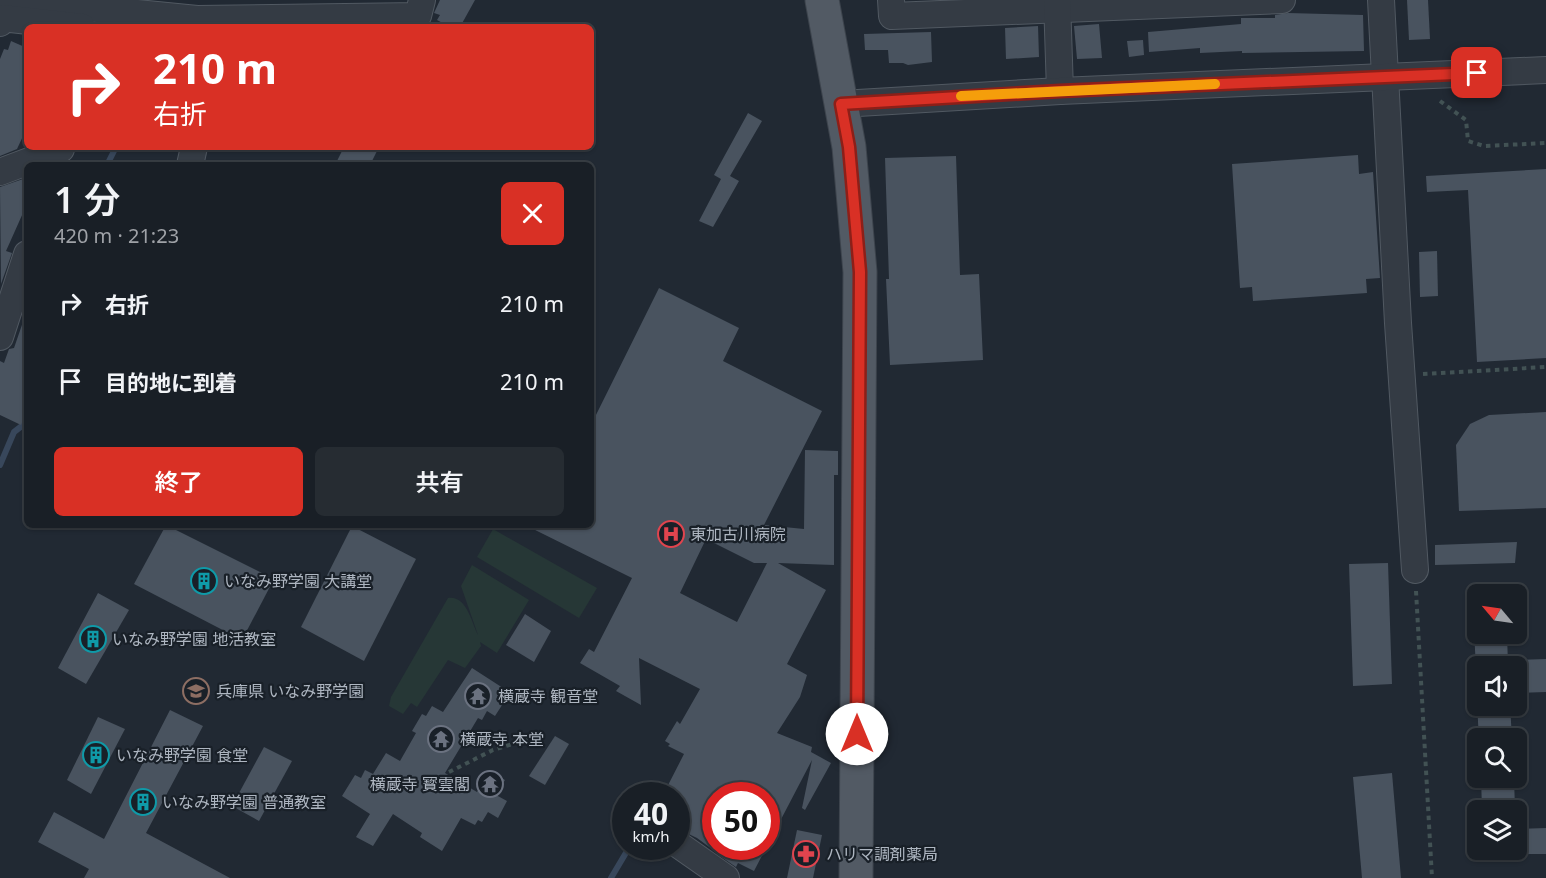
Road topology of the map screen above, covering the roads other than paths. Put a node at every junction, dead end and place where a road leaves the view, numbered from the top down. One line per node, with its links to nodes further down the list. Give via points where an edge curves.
1 (8, 0): 11 (street)
2 (359, 0): 9 (street)
3 (822, 0): 16 (main road)
4 (891, 0): 8 (street, via 892,16)
5 (1282, 0): 7 (street)
6 (1381, 0): 14 (street)
7 (1190, 2): 8 (street)
8 (1058, 5): 15 (street)
9 (420, 8): 11 (street)
10 (0, 23): 12 (street, via 2,18)
11 (220, 23)
12 (55, 24)
13 (1546, 70): 14 (street)
14 (1384, 77): 15 (street); 23 (street)
15 (1060, 91): 16 (street)
16 (841, 104): 26 (main road, via 849,147 861,304)
17 (60, 154): 18 (street)
18 (33, 162)
19 (24, 165): 20 (street)
20 (0, 172)
21 (24, 263): 22 (street)
22 (0, 337)
23 (1415, 570)
24 (690, 853): 25 (street)
25 (726, 878)
26 (856, 878)

